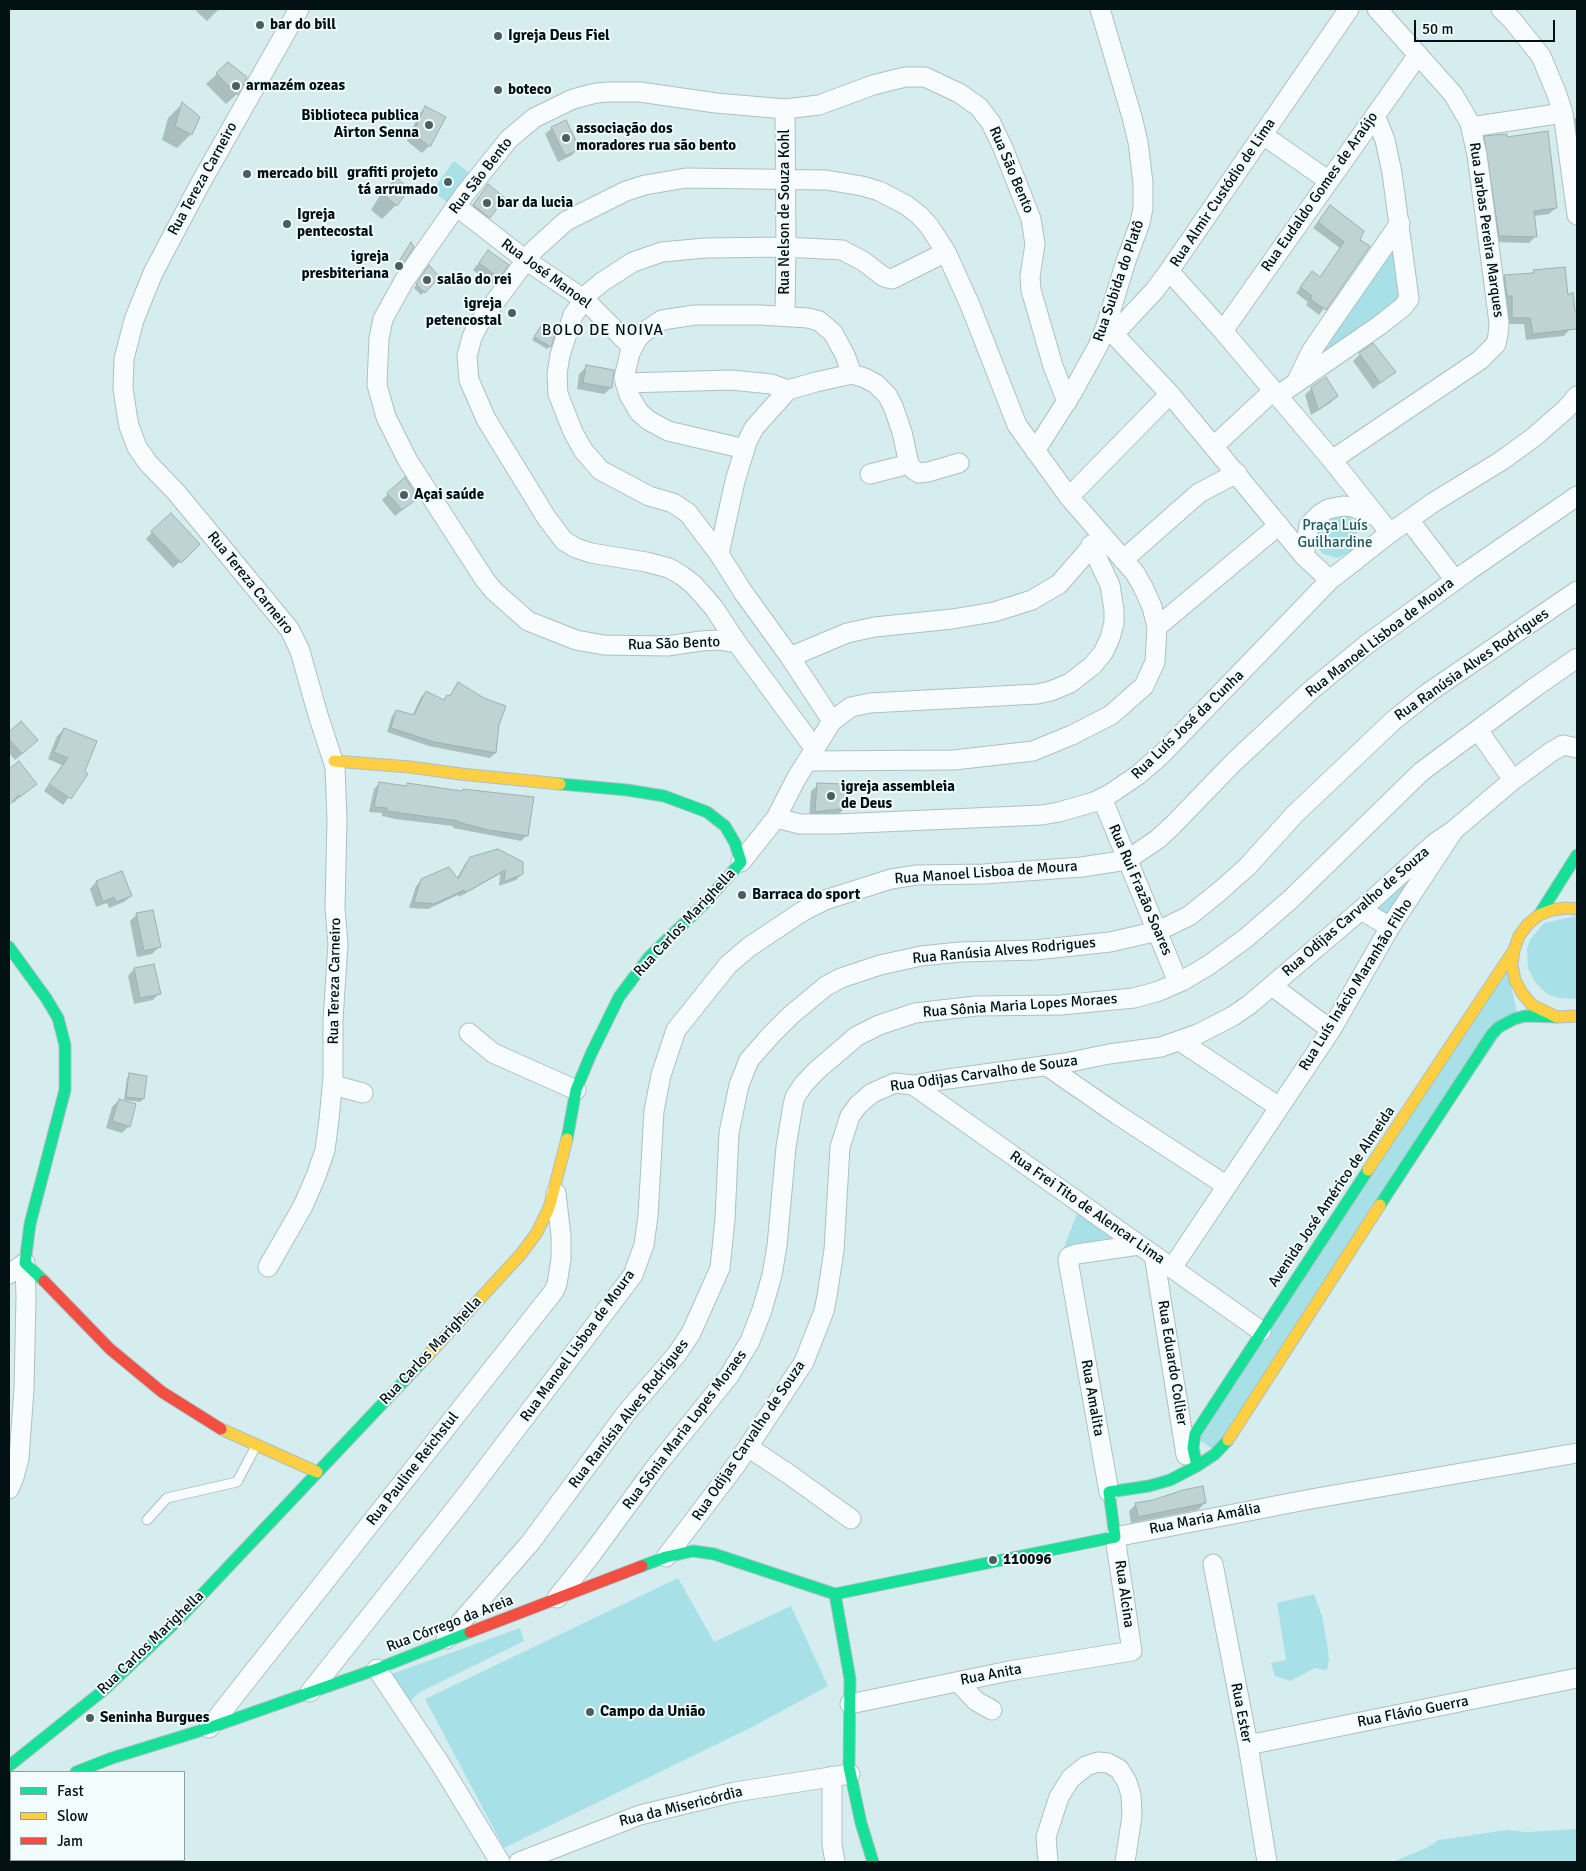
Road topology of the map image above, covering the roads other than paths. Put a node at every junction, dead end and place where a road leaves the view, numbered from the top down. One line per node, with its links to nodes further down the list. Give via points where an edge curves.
1 (298, 9): 63 (street, Rua Tereza Carneiro, via 200,184 142,296 128,339 123,388 129,426 148,463 176,492 290,630)
2 (1100, 9): 23 (street, Rua Subida do Platô, via 1132,117 1143,183 1140,223 1126,261)
3 (1349, 9): 11 (street, Rua Almir Custódio de Lima)
4 (1377, 9): 6 (street, Rua Jarbas Pereira Marques)
5 (1501, 9): 8 (street, via 1541,56)
6 (1418, 55): 9 (street, Rua Eudaldo Gomes de Araújo); 10 (street, Rua Jarbas Pereira Marques, via 1453,94)
7 (785, 109): 12 (street, Rua Nelson de Souza Kohl); 14 (street, Rua São Bento, via 716,104 640,92 582,96 534,118 514,134); 33 (street, Rua São Bento, via 818,105 896,79 925,77 959,93 979,107 998,135 1031,219 1036,244 1031,290)
8 (1563, 113): 10 (street); 15 (street)
9 (1375, 115): 13 (street, Rua Eudaldo Gomes de Araújo); 16 (street, via 1388,152)
10 (1471, 127): 37 (street, Rua Jarbas Pereira Marques, via 1499,323 1496,344 1480,360)
11 (1263, 134): 13 (street); 20 (street, Rua Almir Custódio de Lima)
12 (785, 180): 17 (street, Rua Nelson de Souza Kohl); 18 (street, via 826,180 879,191 919,215); 19 (street, via 686,178 626,191 566,221)
13 (1329, 181): 24 (street, Rua Eudaldo Gomes de Araújo)
14 (456, 206): 19 (street, Rua José Manoel); 56 (street, Rua São Bento, via 392,302 378,338 378,386 386,417 408,461 437,507 494,591 537,626 576,640 604,645 667,646 710,640)
15 (1577, 215)
16 (1400, 223): 28 (street, via 1320,337); 28 (street, via 1410,296 1407,304)
17 (786, 247): 18 (street, via 842,250 892,279); 21 (street, via 662,252 615,272); 22 (street, Rua Nelson de Souza Kohl)
18 (946, 252): 36 (street, via 987,346 1011,413)
19 (527, 260): 21 (street, Rua José Manoel); 56 (street, via 480,322 466,356 469,380 486,419 564,541 591,553 646,562 682,575 703,594)
20 (1169, 271): 23 (street, via 1140,307); 24 (street, Rua Almir Custódio de Lima)
21 (585, 300): 25 (street, Rua José Manoel); 49 (street, via 574,315 556,374 558,394 583,450 600,470 688,513)
22 (785, 316): 25 (street, via 695,315 671,318 657,322); 26 (street, via 808,318 827,326 840,343)
23 (1110, 331): 31 (street); 33 (street, Rua Subida do Platô)
24 (1223, 331): 30 (street, Rua Almir Custódio de Lima)
25 (632, 347): 27 (street, via 625,368)
26 (852, 374): 29 (street); 39 (street, via 876,384 886,395 898,420)
27 (625, 383): 29 (street, via 731,380 771,384); 35 (street, via 640,412 655,424 677,434)
28 (1295, 384): 30 (street)
29 (788, 390): 35 (street, via 754,428)
30 (1275, 393): 34 (street); 37 (street, Rua Almir Custódio de Lima)
31 (1170, 394): 34 (street); 43 (street)
32 (1577, 396): 45 (street, Rua Luís José da Cunha, via 1534,437)
33 (1067, 402): 36 (street, Rua Subida do Platô)
34 (1214, 446): 41 (street)
35 (745, 449): 49 (street)
36 (1035, 451): 43 (street)
37 (1332, 460): 44 (street, Rua Almir Custódio de Lima)
38 (959, 463): 39 (street, via 919,473)
39 (909, 464): 40 (street)
40 (870, 474)
41 (1237, 474): 46 (street); 51 (street, via 1200,493)
42 (1577, 496): 53 (street, Rua Manoel Lisboa de Moura)
43 (1068, 497): 48 (street)
44 (1378, 517): 47 (street, Rua Almir Custódio de Lima); 50 (street, via 1353,507 1328,509 1309,525)
45 (1409, 520): 47 (street, Rua Luís José da Cunha); 53 (street)
46 (1279, 525): 50 (street); 55 (street)
47 (1390, 533): 52 (street, Rua Luís José da Cunha)
48 (1097, 540): 51 (street); 57 (street, via 1059,584 1014,607 952,619 875,627 834,638); 59 (street, via 1110,585 1114,623 1103,653 1079,677 1037,694 861,704)
49 (719, 554): 57 (street)
50 (1304, 556): 52 (street)
51 (1123, 560): 55 (street, via 1143,587)
52 (1330, 580): 65 (street, Rua Luís José da Cunha, via 1162,754 1138,775)
53 (1455, 580): 69 (street, Rua Manoel Lisboa de Moura, via 1366,644 1310,691 1158,839)
54 (1577, 591): 75 (street, Rua Ranúsia Alves Rodrigues, via 1394,720 1295,814 1240,873 1189,916)
55 (1157, 627): 62 (street, via 1155,662 1144,686 1111,715 1033,751 954,760)
56 (737, 643): 62 (street)
57 (790, 657): 59 (street)
58 (1577, 658): 60 (street, Rua Sônia Maria Lopes Moraes)
59 (832, 721): 62 (street, Rua Carlos Marighella)
60 (1478, 730): 64 (street); 78 (street, Rua Sônia Maria Lopes Moraes, via 1421,772 1291,899 1246,938 1209,965)
61 (1577, 748): 64 (street, Rua Luís Inácio Maranhão Filho, via 1569,745 1558,748)
62 (811, 755): 66 (street, Rua Carlos Marighella)
63 (334, 761): 70 (street, Rua Carlos Marighella, via 664,796 706,812 725,826); 86 (street, Rua Tereza Carneiro, via 338,944)
64 (1514, 780): 67 (street, Rua Luís Inácio Maranhão Filho)
65 (1102, 798): 66 (street, Rua Luís José da Cunha, via 1042,815 836,824 800,824); 69 (street, Rua Rui Frazão Soares)
66 (776, 818): 70 (street, Rua Carlos Marighella)
67 (1454, 830): 72 (street, Rua Odijas Carvalho de Souza, via 1435,843); 74 (street, Rua Luís Inácio Maranhão Filho)
68 (1577, 855): 73 (street)
69 (1127, 860): 75 (street, Rua Rui Frazão Soares); 118 (street, Rua Manoel Lisboa de Moura, via 1082,867 891,879 825,900 803,911 728,965 676,1030 661,1075 654,1112 644,1245 633,1276 475,1484)
70 (741, 862): 88 (street, Rua Carlos Marighella, via 704,904 649,957 629,983 611,1012)
71 (1577, 909): 73 (street, via 1552,910)
72 (1361, 910): 74 (street); 79 (street, Rua Odijas Carvalho de Souza)
73 (1539, 915): 77 (street, Avenida José Américo de Almeida, via 1519,936)
74 (1390, 928): 82 (street, Rua Luís Inácio Maranhão Filho)
75 (1158, 931): 78 (street, Rua Rui Frazão Soares); 113 (street, Rua Ranúsia Alves Rodrigues, via 1110,942 904,959 851,974 826,986 791,1015 749,1060 735,1096 729,1133 720,1268 691,1332 530,1542)
76 (9, 947): 94 (street, via 58,1018 65,1046 65,1090 30,1224)
77 (1514, 950): 81 (street, via 1512,965 1522,994 1538,1008); 98 (street, Avenida José Américo de Almeida)
78 (1178, 982): 112 (street, Rua Sônia Maria Lopes Moraes, via 1134,998 1061,1005 976,1006 915,1013 857,1036 816,1071 803,1085 793,1105 772,1275 747,1348 729,1376)
79 (1272, 986): 82 (street); 84 (street, Rua Odijas Carvalho de Souza, via 1233,1016)
80 (1577, 1016): 81 (street)
81 (1557, 1017): 102 (street, via 1514,1019 1492,1034 1234,1431 1220,1450)
82 (1331, 1030): 90 (street, Rua Luís Inácio Maranhão Filho)
83 (469, 1033): 88 (street, via 493,1053)
84 (1180, 1041): 85 (street, Rua Odijas Carvalho de Souza); 90 (street)
85 (1048, 1066): 87 (street, Rua Odijas Carvalho de Souza); 91 (street)
86 (333, 1085): 89 (street); 95 (street, Rua Tereza Carneiro, via 325,1150 316,1176)
87 (913, 1085): 93 (street, Rua Frei Tito de Alencar Lima); 100 (street, Rua Odijas Carvalho de Souza, via 895,1083 885,1087 864,1098 850,1116 840,1147 834,1250 824,1311 804,1362)
88 (576, 1090): 92 (street, Rua Carlos Marighella)
89 (363, 1093)
90 (1279, 1107): 91 (street, Rua Luís Inácio Maranhão Filho)
91 (1227, 1186): 96 (street, Rua Luís Inácio Maranhão Filho)
92 (555, 1189): 103 (street, Rua Carlos Marighella, via 541,1225 514,1262); 121 (street, Rua Pauline Reichstul, via 561,1259 554,1291)
93 (1147, 1250): 96 (street, Rua Frei Tito de Alencar Lima); 102 (street, Rua Eduardo Collier); 105 (street, Rua Amalita, via 1077,1254 1068,1258)
94 (25, 1263): 97 (street); 99 (street, via 138,1373 201,1418); 104 (street, via 24,1388 19,1458)
95 (268, 1268)
96 (1172, 1268): 98 (street, Rua Frei Tito de Alencar Lima)
97 (9, 1274)
98 (1260, 1331): 102 (street, Avenida José Américo de Almeida, via 1195,1434)
99 (257, 1445): 103 (street); 107 (lane, via 237,1482 167,1498)
100 (748, 1447): 106 (street); 109 (street, Rua Odijas Carvalho de Souza)
101 (1577, 1453): 108 (street, Rua Maria Amália)
102 (1193, 1469): 105 (street, via 1160,1484)
103 (318, 1472): 123 (street, Rua Carlos Marighella, via 133,1664)
104 (9, 1489)
105 (1109, 1492): 108 (street, Rua Amalita)
106 (851, 1519)
107 (146, 1520)
108 (1115, 1537): 111 (street, Rua Maria Amália); 114 (street, Rua Alcina)
109 (666, 1557): 111 (street, Rua Córrego da Areia, via 692,1552 714,1554); 112 (street, Rua Córrego da Areia)
110 (1213, 1564): 122 (street, Rua Ester)
111 (835, 1594): 119 (street, via 850,1679)
112 (556, 1599): 113 (street, Rua Córrego da Areia)
113 (443, 1642): 115 (street, Rua Córrego da Areia)
114 (1132, 1651): 117 (street, Rua Anita)
115 (377, 1669): 118 (street, Rua Córrego da Areia); 126 (street)
116 (1577, 1678): 122 (street, Rua Flávio Guerra)
117 (958, 1682): 119 (street, Rua Anita); 120 (street, via 976,1701)
118 (310, 1692): 121 (street, Rua Córrego da Areia)
119 (850, 1704): 125 (street, via 848,1745)
120 (992, 1710)
121 (209, 1728): 124 (street, Rua Córrego da Areia)
122 (1248, 1745): 132 (street, Rua Ester)
123 (9, 1766)
124 (79, 1771)
125 (841, 1775): 127 (street, Rua da Misericórdia, via 735,1792 640,1815); 128 (street, via 832,1844); 129 (street, via 861,1823)
126 (500, 1862)
127 (518, 1862)
128 (835, 1862)
129 (872, 1862)
130 (1048, 1862): 131 (street, via 1046,1837 1059,1796 1071,1778 1086,1766 1098,1762 1119,1769 1131,1795 1132,1816)
131 (1125, 1862)
132 (1267, 1862)

